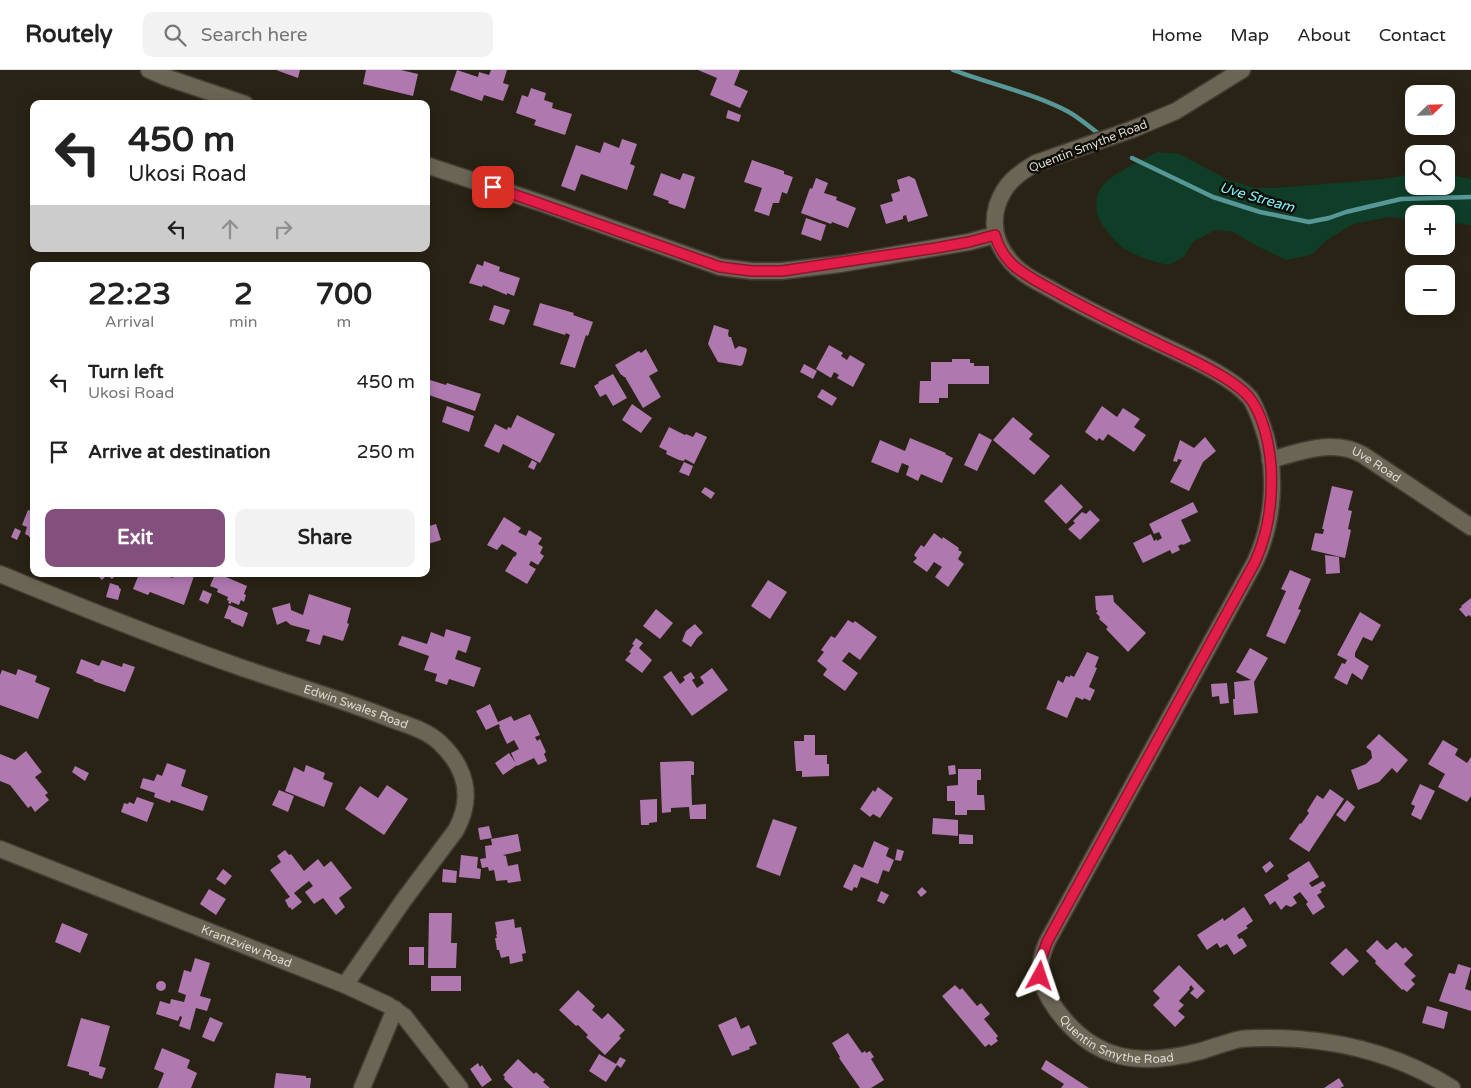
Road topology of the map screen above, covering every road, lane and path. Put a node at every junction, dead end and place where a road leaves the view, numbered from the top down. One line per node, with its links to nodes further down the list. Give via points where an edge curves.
1 (149, 70): 3 (street)
2 (1242, 70): 5 (street, Quentin Smythe Road, via 1176,111 1022,171 1000,195 995,213)
3 (233, 100)
4 (430, 166): 5 (street, via 720,267 752,271 840,264)
5 (995, 235): 6 (street, Quentin Smythe Road, via 1012,264 1030,277 1082,307 1206,366 1236,386 1251,400 1258,413)
6 (1270, 460): 7 (street, Uve Road, via 1322,447 1353,449); 14 (street, Quentin Smythe Road, via 1270,510 1260,552 1047,942 1040,963 1042,985 1052,1004 1074,1030 1096,1046 1121,1057 1160,1059 1240,1040 1298,1039 1372,1052 1410,1066)
7 (1471, 527)
8 (0, 574): 10 (street, Edwin Swales Road, via 124,625 421,731 438,741 450,754 466,788 460,823)
9 (0, 849): 10 (street, Krantzview Road)
10 (345, 985): 11 (street, Krantzview Road)
11 (395, 1009): 12 (street); 13 (street, Krantzview Road, via 404,1016)
12 (362, 1088)
13 (460, 1088)
14 (1452, 1088)

